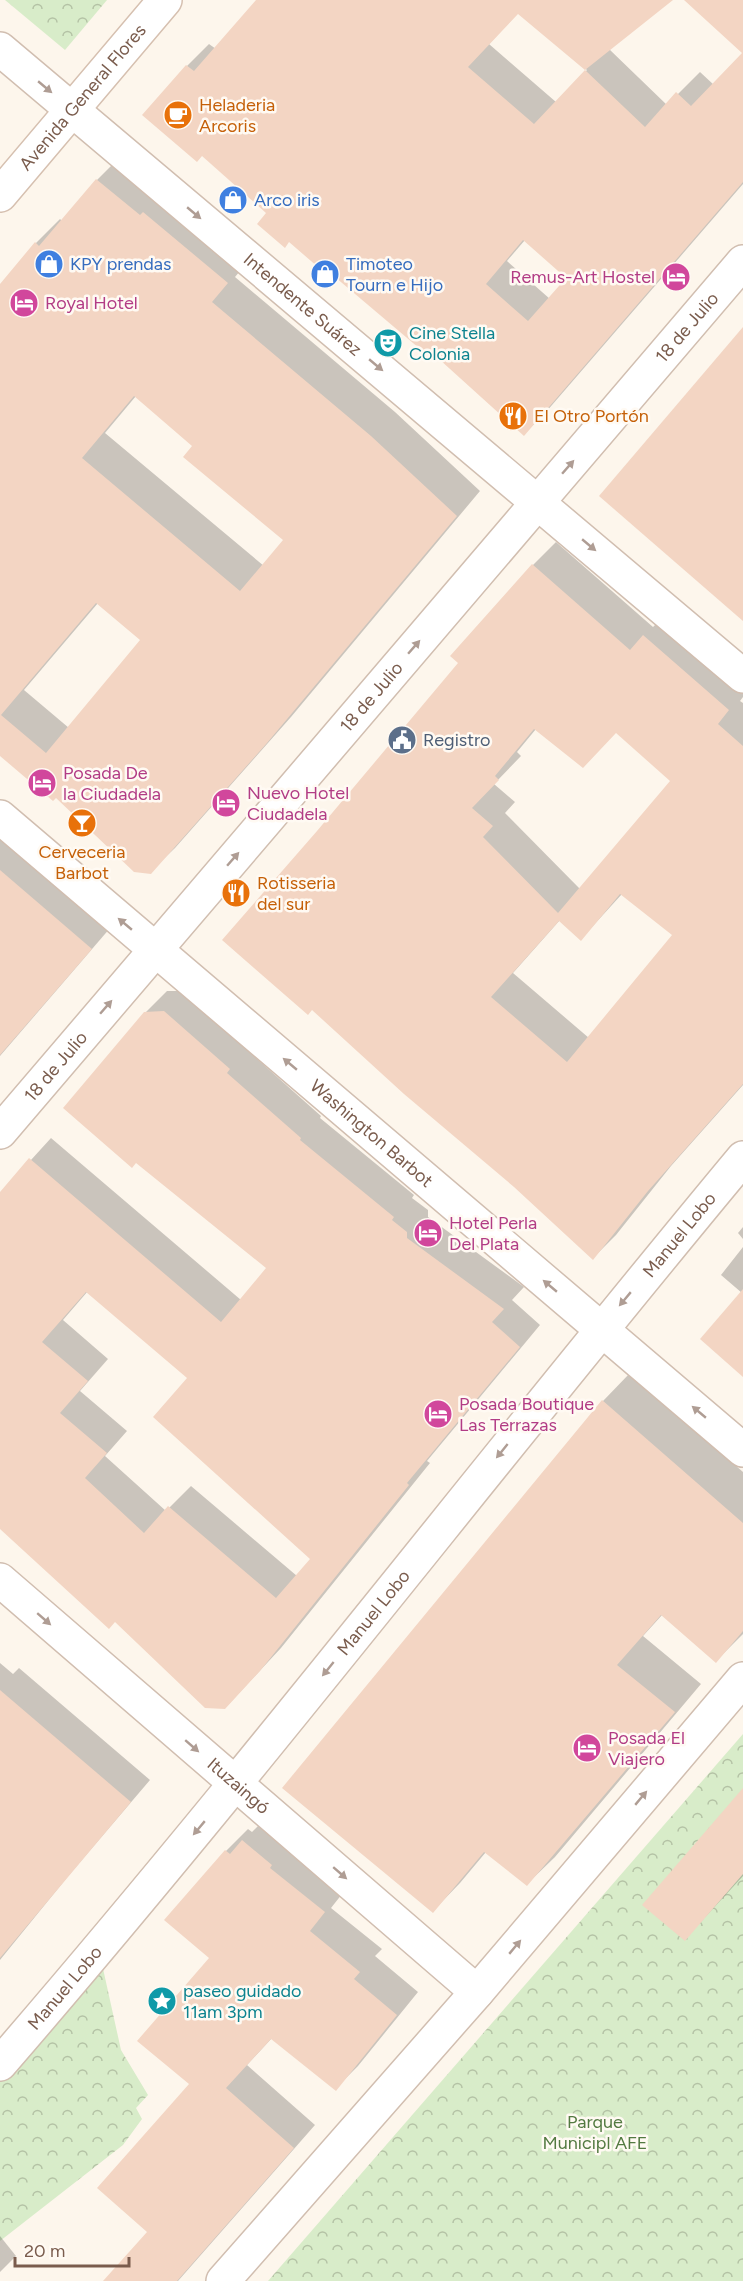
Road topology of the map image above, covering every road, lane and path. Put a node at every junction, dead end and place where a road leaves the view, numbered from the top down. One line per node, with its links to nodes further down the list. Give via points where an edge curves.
1 (165, 0): 3 (street, Avenida General Flores)
2 (0, 49): 3 (street, Intendente Suárez, one-way to 3)
3 (72, 110): 4 (street, Avenida General Flores); 6 (street, Intendente Suárez, one-way to 6)
4 (0, 195)
5 (743, 262): 6 (street, 18 de Julio, one-way to 5)
6 (538, 502): 7 (street, Intendente Suárez, one-way to 7); 9 (street, 18 de Julio, one-way to 6)
7 (743, 676)
8 (0, 817): 9 (street, Washington Barbot, one-way to 8)
9 (156, 950): 10 (street, 18 de Julio, one-way to 9); 12 (street, Washington Barbot, one-way to 9)
10 (0, 1132)
11 (743, 1158): 12 (street, Manuel Lobo, one-way to 12)
12 (601, 1329): 13 (street, Washington Barbot, one-way to 12); 16 (street, Manuel Lobo, one-way to 16)
13 (743, 1450)
14 (0, 1580): 16 (street, Ituzaingó, one-way to 16)
15 (743, 1678): 17 (street, one-way to 15)
16 (236, 1783): 17 (street, Ituzaingó, one-way to 17); 18 (street, Manuel Lobo, one-way to 18)
17 (477, 1992): 19 (street)
18 (0, 2064)
19 (223, 2281)

